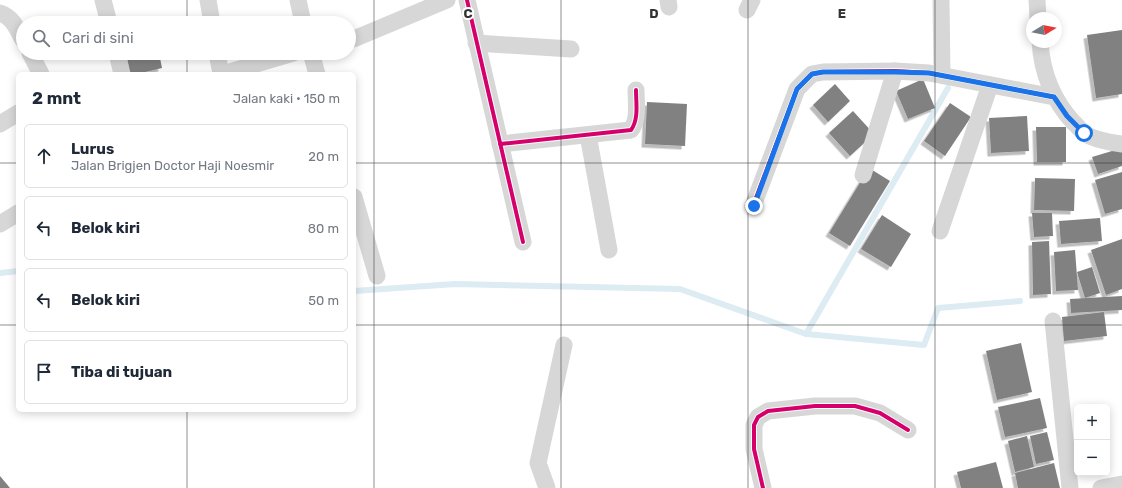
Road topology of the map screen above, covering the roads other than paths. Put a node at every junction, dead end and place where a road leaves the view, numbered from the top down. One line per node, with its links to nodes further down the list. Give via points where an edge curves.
1 (103, 0): 10 (street)
2 (208, 0): 11 (street)
3 (298, 0): 12 (street)
4 (447, 0): 14 (street)
5 (466, 0): 15 (street)
6 (941, 0): 29 (street)
7 (1037, 0): 8 (street)
8 (1038, 12)
9 (0, 13): 13 (street, via 9,17)
10 (107, 16)
11 (211, 16)
12 (302, 16)
13 (16, 27)
14 (356, 38)
15 (476, 43): 17 (street); 36 (street)
16 (1041, 48): 32 (street, via 1046,76)
17 (571, 49)
18 (34, 60): 23 (street)
19 (119, 60): 24 (street)
20 (219, 60): 25 (street)
21 (269, 60): 26 (street)
22 (313, 60): 27 (street)
23 (41, 72)
24 (122, 72)
25 (222, 72)
26 (229, 72)
27 (316, 72)
28 (895, 72): 29 (street); 38 (street); 40 (street, via 812,74 797,89)
29 (942, 75): 30 (street)
30 (990, 85): 32 (street); 43 (street)
31 (636, 90): 35 (street, via 636,117 631,130)
32 (1054, 97): 37 (street, via 1067,116 1084,133)
33 (16, 114): 34 (street)
34 (0, 124)
35 (588, 135): 36 (street); 45 (street)
36 (500, 144): 44 (street)
37 (1122, 144)
38 (863, 175)
39 (356, 205): 46 (street)
40 (754, 206)
41 (16, 213): 42 (street)
42 (0, 224)
43 (940, 231)
44 (523, 242)
45 (609, 250)
46 (377, 276)
47 (1053, 321): 53 (street)
48 (564, 345): 51 (street, via 538,463)
49 (908, 430): 52 (street, via 880,413 855,406 815,406 768,412 758,417 754,425 754,449)
50 (1122, 484): 54 (street)
51 (547, 488)
52 (764, 488)
53 (1070, 488)
54 (1101, 488)

